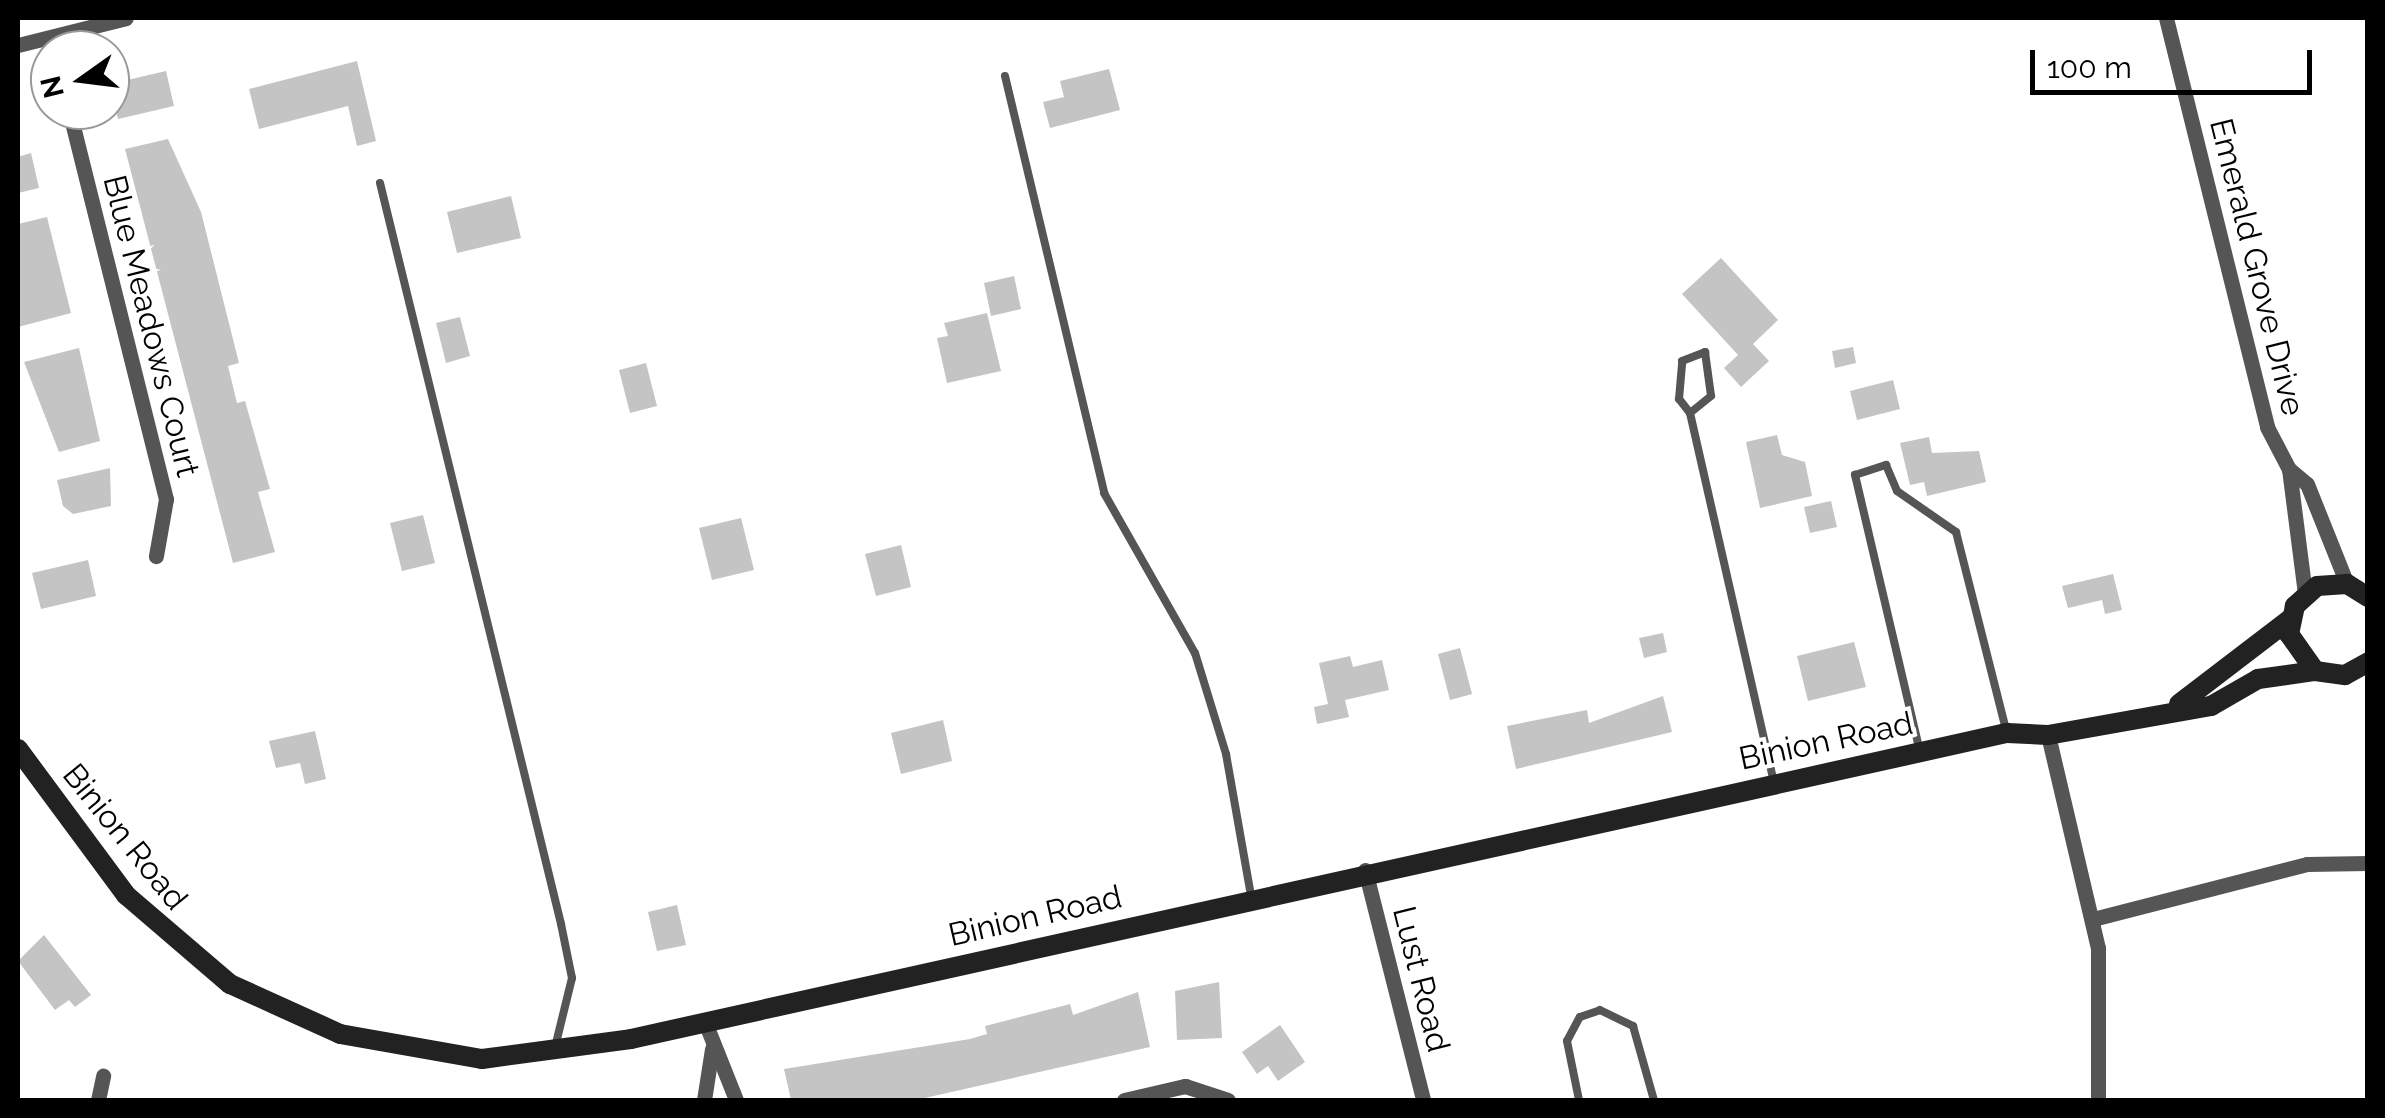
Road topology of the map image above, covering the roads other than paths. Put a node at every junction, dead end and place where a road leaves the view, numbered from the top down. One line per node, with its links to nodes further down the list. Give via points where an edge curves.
1 (126, 18): 3 (street)
2 (2166, 18): 8 (street, Emerald Grove Drive, via 2267,427)
3 (90, 30)
4 (1005, 76): 24 (lane, via 1104,493 1194,653 1226,754)
5 (74, 130): 9 (street, Blue Meadows Court, via 166,499)
6 (380, 184): 28 (lane, via 561,924 569,1012)
7 (1690, 413): 7 (lane, via 1711,396 1705,352 1682,361 1679,399); 21 (lane)
8 (2289, 469): 10 (street, Emerald Grove Drive, via 2300,471); 11 (street, Emerald Grove Drive)
9 (156, 556)
10 (2346, 584): 11 (main road); 12 (main road)
11 (2305, 594): 13 (main road, Binion Road)
12 (2368, 597)
13 (2290, 619): 15 (main road, via 2293,649); 16 (main road, Binion Road, via 2244,664)
14 (2365, 665): 15 (main road, Binion Road)
15 (2315, 671): 16 (main road, Binion Road, via 2268,676 2211,706)
16 (2173, 708): 18 (main road, Binion Road)
17 (2007, 733): 18 (main road, Binion Road); 20 (main road, Binion Road); 20 (lane, via 1956,532 1898,491 1886,466 1854,475)
18 (2048, 735): 25 (street)
19 (18, 749): 28 (main road, Binion Road, via 126,895 230,984 340,1034 406,1051)
20 (1920, 752): 21 (main road, Binion Road)
21 (1774, 783): 23 (main road, Binion Road)
22 (2368, 863): 25 (street, via 2307,864)
23 (1366, 870): 24 (main road, Binion Road); 35 (street, Lust Road)
24 (1252, 896): 26 (main road, Binion Road)
25 (2093, 919): 38 (street)
26 (705, 1022): 27 (street); 28 (main road, Binion Road)
27 (712, 1049): 31 (street); 32 (street)
28 (551, 1056)
29 (104, 1076): 30 (street)
30 (98, 1100)
31 (704, 1100)
32 (736, 1100)
33 (1124, 1100): 34 (street, via 1186,1086)
34 (1228, 1100)
35 (1422, 1100)
36 (1579, 1100): 37 (lane, via 1567,1041 1580,1016 1600,1010 1634,1026)
37 (1654, 1100)
38 (2098, 1100)

